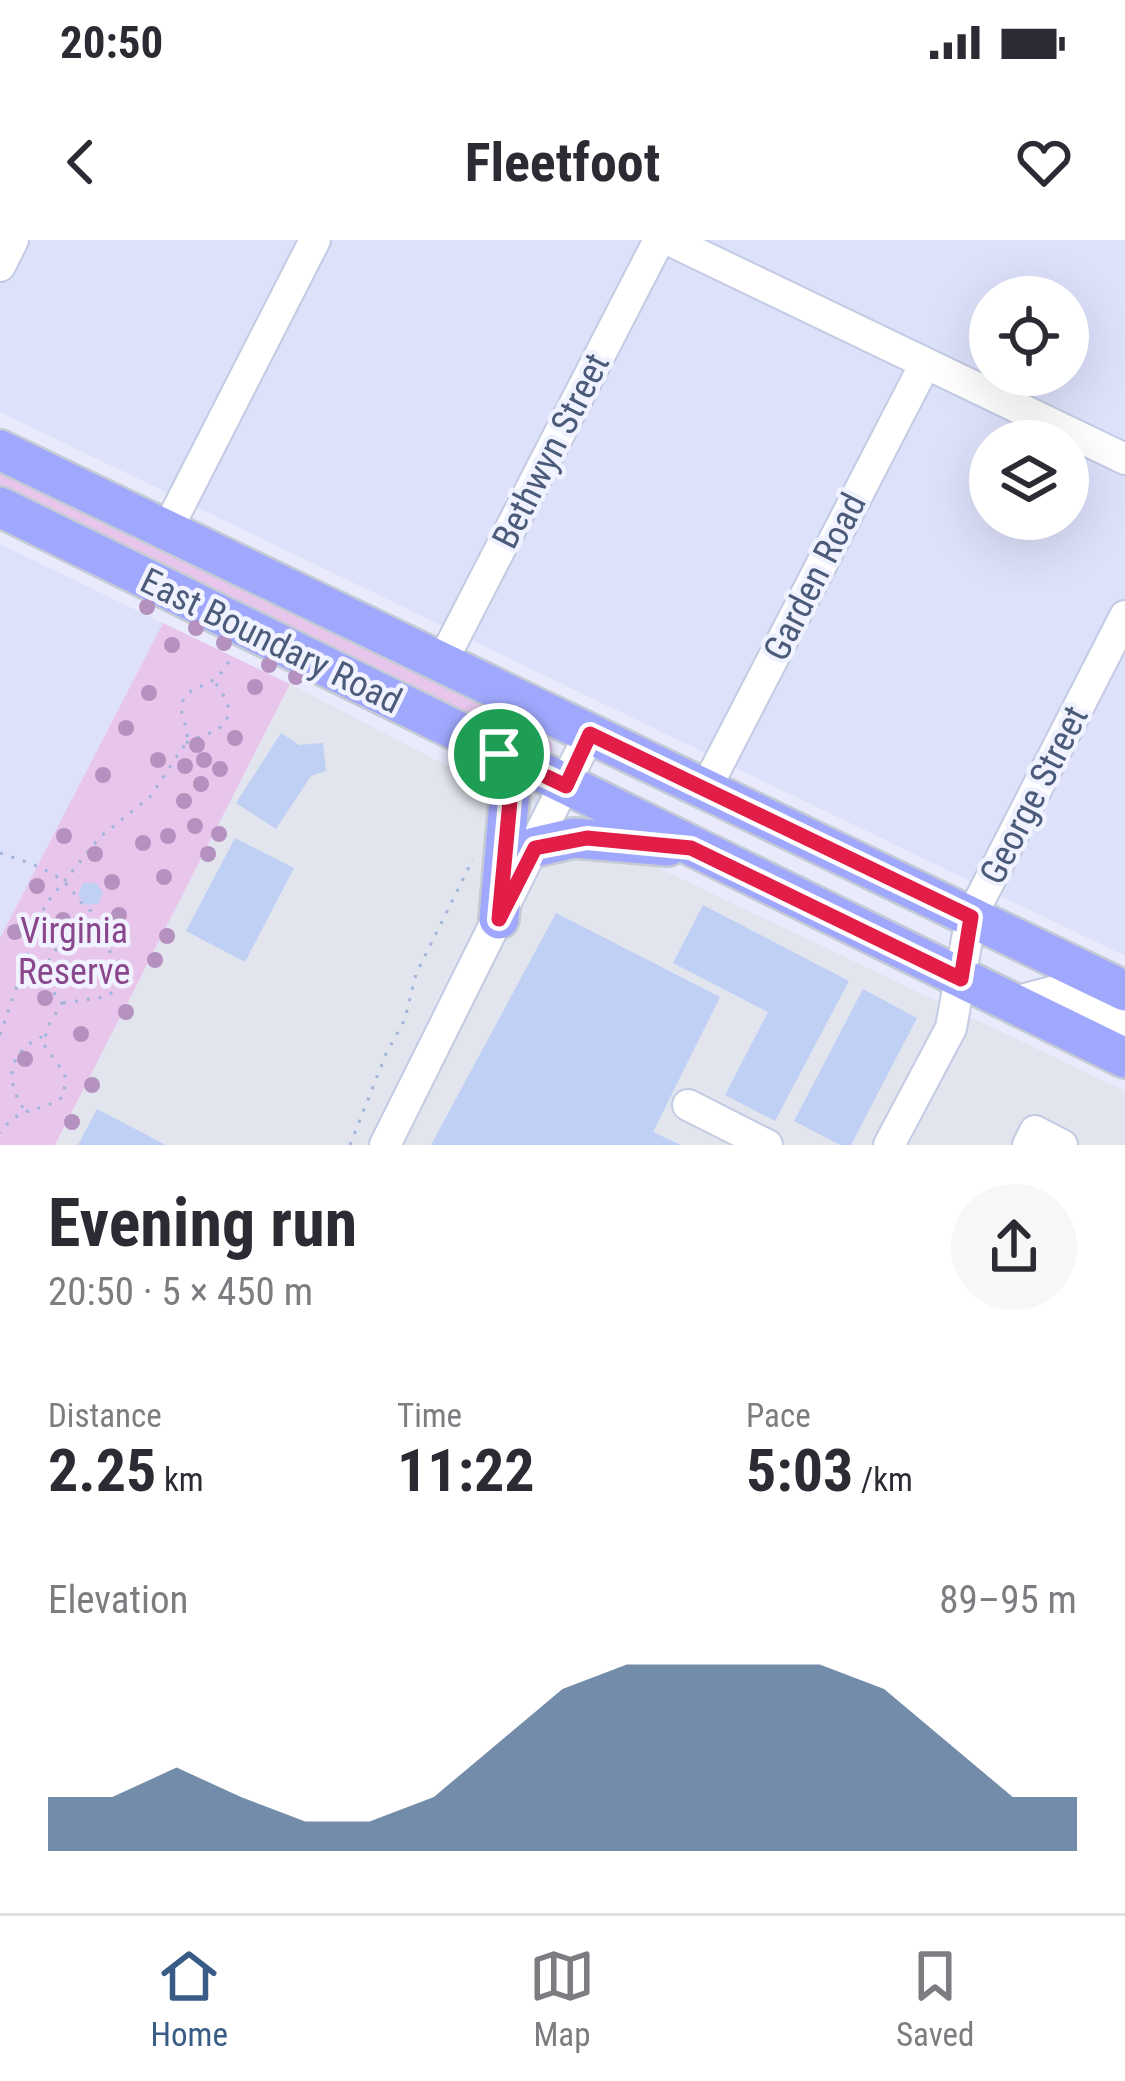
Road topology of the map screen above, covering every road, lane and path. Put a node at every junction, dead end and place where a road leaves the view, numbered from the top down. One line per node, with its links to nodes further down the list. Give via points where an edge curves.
1 (13, 240): 4 (street)
2 (315, 240): 9 (street)
3 (664, 240): 5 (street); 12 (street, Bethwyn Street)
4 (0, 266)
5 (924, 366): 7 (street); 17 (street, Garden Road)
6 (0, 450): 9 (main road, East Boundary Road)
7 (1125, 459)
8 (0, 507): 15 (main road, East Boundary Road)
9 (166, 530): 12 (main road, East Boundary Road)
10 (1125, 616): 11 (street, George Street)
11 (1117, 650): 23 (street, George Street)
12 (442, 662): 13 (main road, East Boundary Road)
13 (590, 734): 16 (street); 17 (main road, East Boundary Road)
14 (186, 743): 14 (path, via 183,700 215,680 228,716 215,733); 22 (path, via 151,797 110,827)
15 (499, 754): 16 (main road, East Boundary Road); 24 (main road, via 511,790)
16 (566, 786): 18 (street); 19 (main road, East Boundary Road)
17 (706, 788): 23 (main road, East Boundary Road)
18 (535, 848): 19 (main road, via 587,838); 24 (street)
19 (691, 848): 26 (main road, East Boundary Road)
20 (0, 853): 22 (path)
21 (475, 853): 37 (path, via 416,974)
22 (64, 882): 25 (path, via 92,910); 31 (path, via 39,916)
23 (971, 917): 26 (street, George Street); 27 (main road, East Boundary Road)
24 (499, 919): 38 (street)
25 (92, 926): 28 (path, via 57,946 48,961 49,987); 28 (path, via 118,963 118,989)
26 (961, 979): 29 (main road, East Boundary Road); 40 (street, George Street, via 951,1028)
27 (1125, 991)
28 (62, 1003): 32 (path)
29 (1010, 1003): 30 (street, via 1059,990); 33 (main road, East Boundary Road)
30 (1125, 1021)
31 (0, 1035)
32 (45, 1035): 35 (path, via 15,1056 12,1083); 35 (path, via 66,1089 53,1104)
33 (1125, 1058)
34 (688, 1105): 39 (street)
35 (24, 1110): 36 (path)
36 (0, 1132)
37 (350, 1145)
38 (385, 1145)
39 (767, 1145)
40 (889, 1145)
41 (1028, 1145): 42 (street, via 1035,1131)
42 (1062, 1145)

